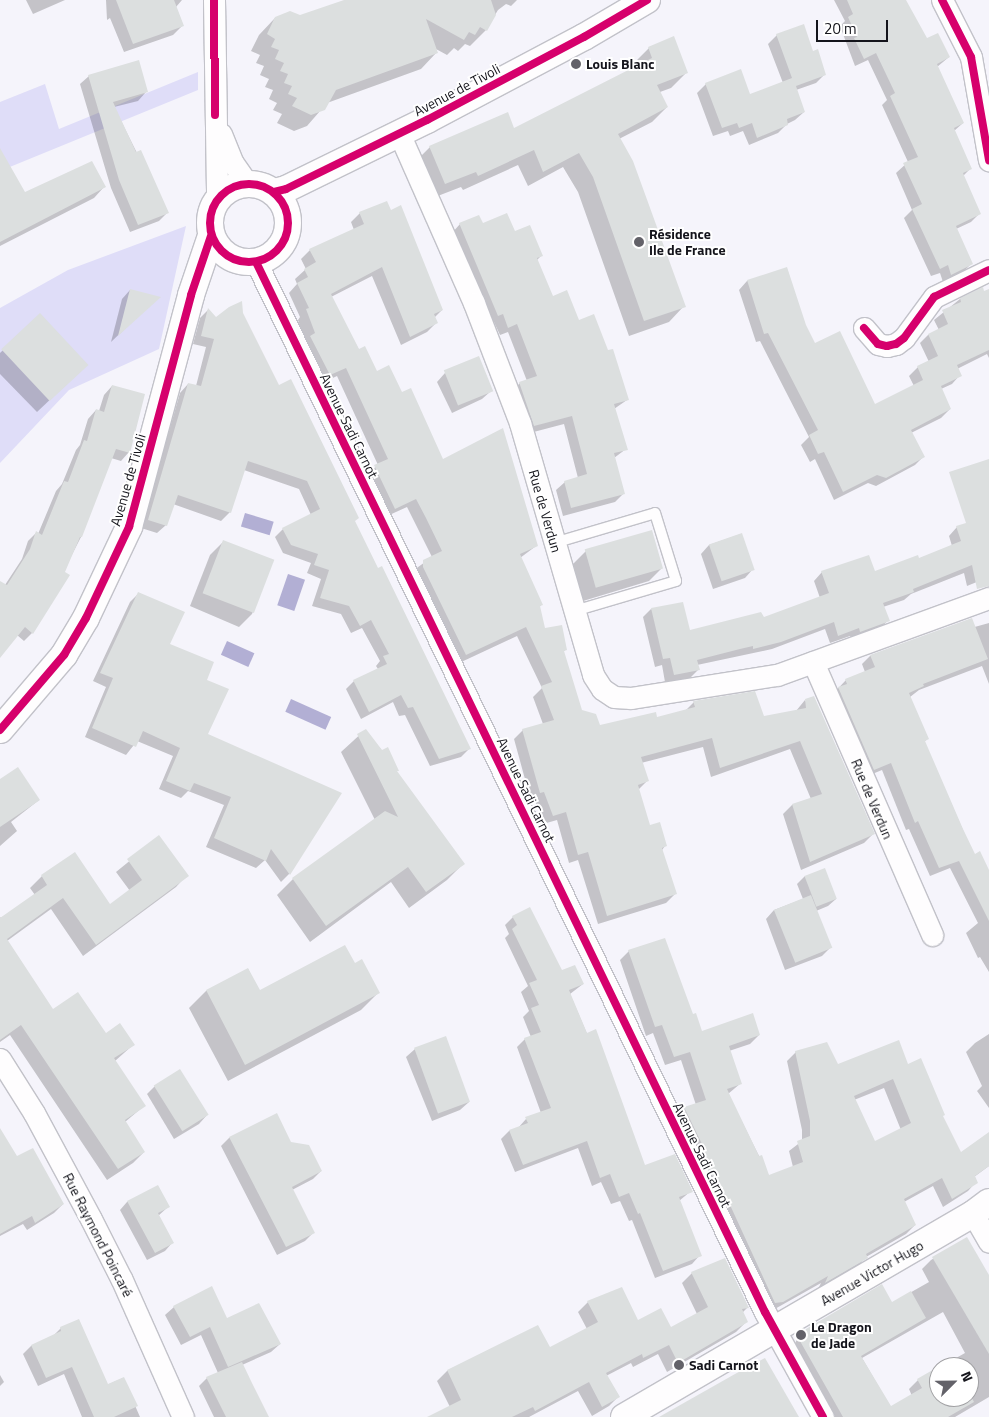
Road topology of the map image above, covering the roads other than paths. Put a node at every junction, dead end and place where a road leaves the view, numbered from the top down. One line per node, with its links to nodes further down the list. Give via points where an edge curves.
1 (214, 0): 4 (street)
2 (647, 0): 5 (street, Avenue de Tivoli, via 584,37)
3 (942, 0): 6 (street, via 970,57)
4 (215, 114): 7 (street, via 233,163); 8 (street)
5 (399, 134): 9 (street, Avenue de Tivoli, via 318,173 294,194); 15 (street, Rue de Verdun, via 474,303 520,423)
6 (989, 160)
7 (247, 183): 8 (street, via 236,185); 9 (street, via 267,187)
8 (217, 198): 10 (street, via 210,215)
9 (279, 199): 11 (street, via 288,218 284,241 276,251)
10 (211, 236): 11 (street, via 218,247); 13 (street, Avenue de Tivoli)
11 (245, 260): 13 (street, via 208,277); 24 (street, Avenue Sadi Carnot)
12 (989, 270): 14 (street, via 934,297 896,344 878,344)
13 (191, 294): 19 (street, Avenue de Tivoli, via 129,527 86,618 64,655)
14 (864, 328)
15 (554, 543): 17 (street, Rue de Verdun); 17 (lane, via 656,513 676,582)
16 (989, 598): 18 (street, Rue de Verdun)
17 (574, 611): 18 (street, Rue de Verdun, via 592,675 602,689 614,697 631,698 777,675)
18 (813, 662): 20 (street, Rue de Verdun)
19 (0, 730)
20 (932, 935)
21 (0, 1059): 25 (street, Rue Raymond Poincaré, via 34,1113 91,1219)
22 (981, 1208): 23 (street); 24 (street, Avenue Victor Hugo)
23 (989, 1242)
24 (774, 1329): 26 (street, Avenue Victor Hugo); 27 (street, Avenue Sadi Carnot)
25 (183, 1417)
26 (624, 1417)
27 (823, 1417)

